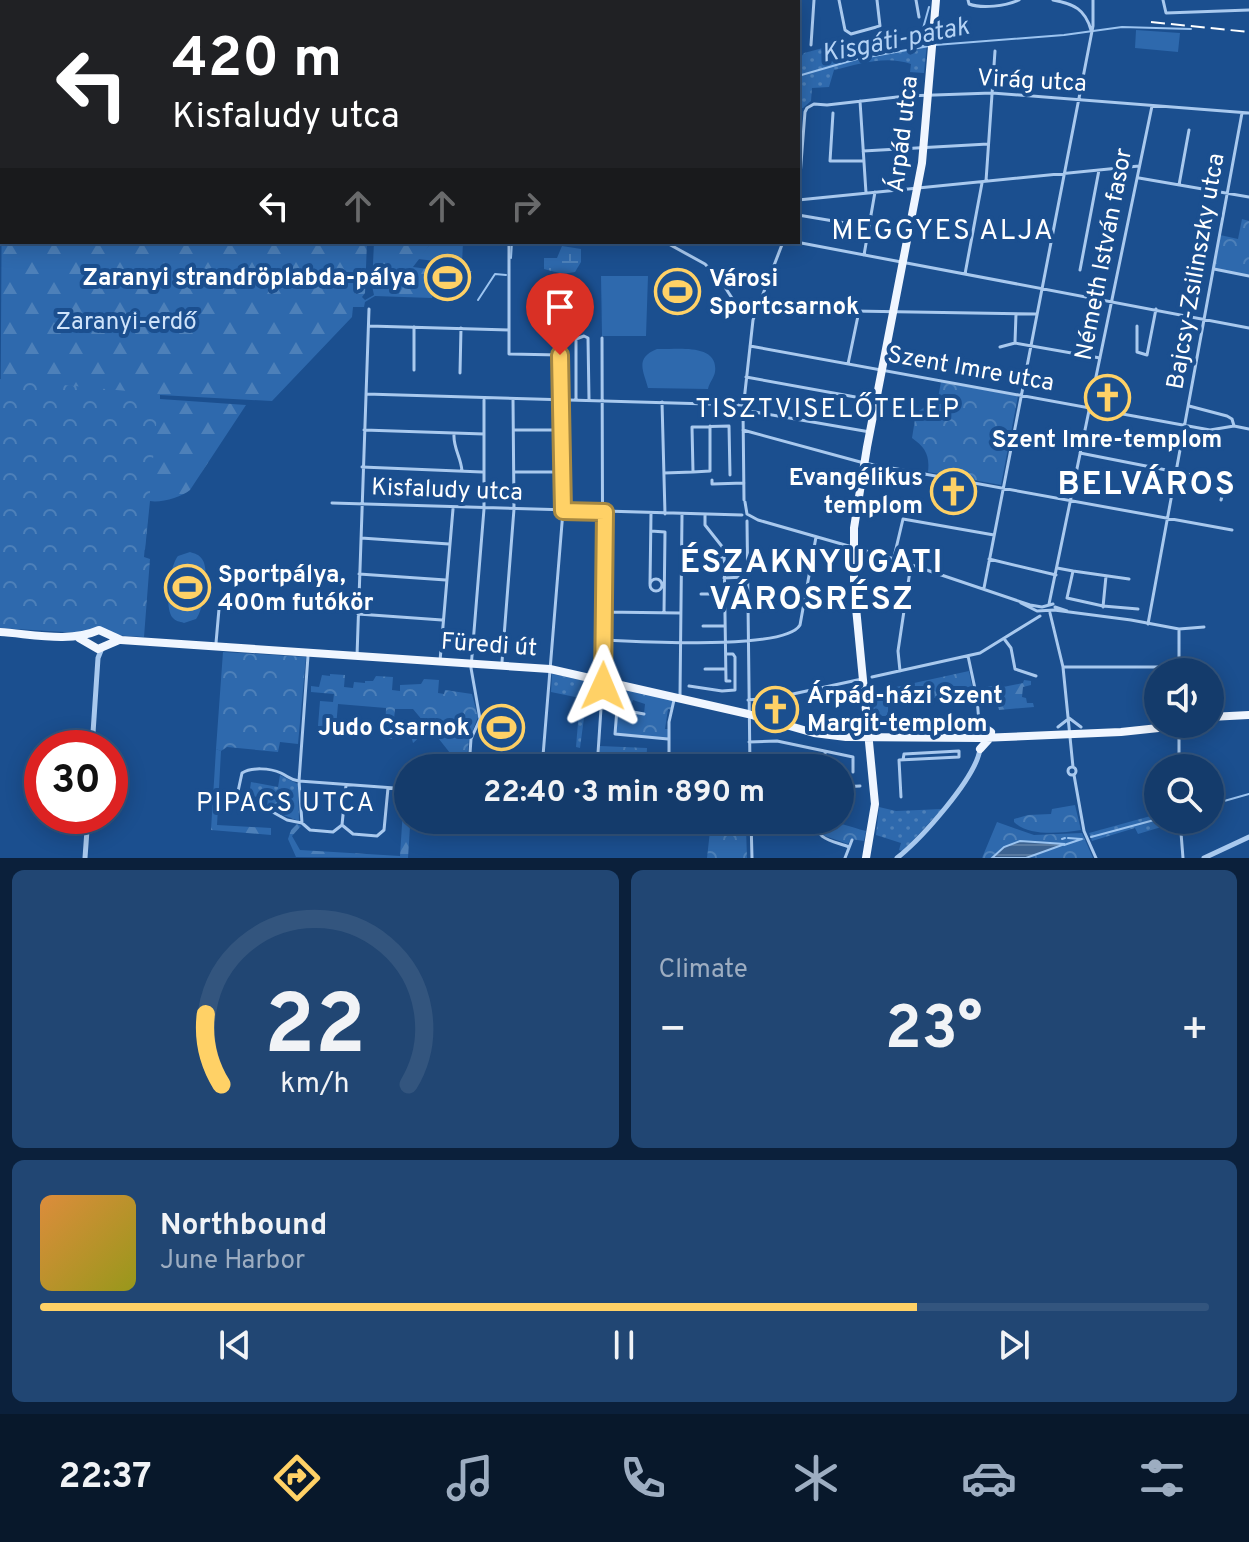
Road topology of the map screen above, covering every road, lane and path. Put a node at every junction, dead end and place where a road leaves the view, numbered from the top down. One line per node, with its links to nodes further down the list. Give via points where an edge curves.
1 (814, 0): 16 (street)
2 (839, 0): 3 (street, via 845,30 851,34 877,29)
3 (877, 0)
4 (916, 0): 13 (street)
5 (936, 0): 19 (main road, Árpád utca)
6 (968, 0): 7 (street, via 975,7)
7 (1019, 0)
8 (1053, 0): 14 (street, via 1076,7)
9 (1093, 0): 12 (street)
10 (1163, 0): 11 (street, via 1166,13)
11 (1249, 10)
12 (1094, 16): 14 (street); 15 (street)
13 (919, 17)
14 (1087, 18): 15 (street)
15 (1091, 32): 21 (street)
16 (811, 45)
17 (995, 51): 18 (street)
18 (992, 93): 19 (street, Virág utca); 21 (street, Virág utca); 27 (street)
19 (929, 95): 20 (street, Virág utca); 28 (main road, Árpád utca)
20 (860, 100): 29 (street); 34 (street, Virág utca, via 809,106)
21 (1078, 100): 22 (street, Virág utca); 33 (street)
22 (1152, 106): 24 (street, Virág utca); 31 (street, Németh István fasor)
23 (833, 113): 30 (street, via 830,161)
24 (1242, 113): 25 (street, Virág utca); 41 (street, Bajcsy-Zsilinszky utca)
25 (1249, 113)
26 (1189, 130): 37 (street)
27 (988, 144): 28 (street); 36 (street)
28 (924, 149): 29 (street); 38 (main road, Árpád utca)
29 (863, 151): 30 (street)
30 (864, 161): 40 (street)
31 (1139, 166): 32 (street); 35 (street, Németh István fasor)
32 (1099, 170): 33 (street); 53 (street)
33 (1064, 174): 36 (street); 56 (street)
34 (800, 176)
35 (1137, 177): 37 (street); 57 (street, Németh István fasor)
36 (984, 182): 38 (street); 54 (street)
37 (1179, 185): 41 (street)
38 (917, 188): 39 (street); 51 (main road, Árpád utca)
39 (875, 192): 40 (street); 45 (street)
40 (866, 193): 43 (street)
41 (1227, 194): 42 (street); 52 (street, Bajcsy-Zsilinszky utca)
42 (1249, 197)
43 (800, 201)
44 (800, 215): 45 (street)
45 (869, 227): 50 (street)
46 (800, 243): 50 (street)
47 (509, 244): 71 (street)
48 (669, 244): 59 (street, via 705,264 737,308)
49 (782, 244): 59 (street)
50 (864, 255): 51 (street)
51 (904, 262): 54 (street); 62 (main road, Árpád utca)
52 (1214, 269): 55 (street); 65 (street, Bajcsy-Zsilinszky utca)
53 (1080, 270)
54 (965, 274): 56 (street)
55 (1249, 276)
56 (1041, 289): 57 (street); 64 (street)
57 (1112, 302): 60 (street); 79 (street, Németh István fasor)
58 (369, 309): 66 (street)
59 (756, 309): 61 (street); 76 (street)
60 (1156, 309): 65 (street); 67 (street, via 1147,355 1137,352)
61 (859, 311): 62 (street); 80 (street)
62 (894, 311): 63 (street); 82 (main road, Árpád utca)
63 (1016, 314): 64 (street); 74 (street)
64 (1036, 314): 75 (street)
65 (1204, 319): 70 (street); 95 (street, Bajcsy-Zsilinszky utca)
66 (368, 326): 68 (street); 85 (street)
67 (1137, 326)
68 (414, 327): 69 (street); 81 (street)
69 (461, 328): 71 (street); 83 (street)
70 (1249, 328)
71 (509, 330): 78 (street, via 509,354)
72 (602, 338): 92 (street)
73 (560, 342): 78 (street)
74 (1015, 343): 75 (street); 77 (street)
75 (1030, 345): 79 (street); 86 (street)
76 (750, 346): 80 (street, Szent Imre utca); 84 (street)
77 (1000, 347)
78 (560, 355): 88 (street)
79 (1100, 358): 97 (street, Németh István fasor)
80 (848, 364): 82 (street, Szent Imre utca)
81 (414, 370)
82 (882, 371): 86 (street, Szent Imre utca); 93 (main road, Árpád utca)
83 (460, 373)
84 (746, 377): 93 (street); 96 (street)
85 (366, 394): 87 (street); 102 (street)
86 (1021, 395): 97 (street, Szent Imre utca); 122 (street)
87 (484, 398): 89 (street); 108 (street)
88 (561, 398): 89 (street); 90 (street); 104 (street)
89 (513, 399): 103 (street)
90 (576, 399): 91 (street); 91 (street, via 576,339 584,336)
91 (589, 399): 92 (street)
92 (603, 400): 94 (street); 131 (street)
93 (876, 401): 106 (main road, Árpád utca)
94 (662, 402): 96 (street); 118 (street)
95 (1188, 406): 99 (street, Bajcsy-Zsilinszky utca); 100 (street, via 1227,416)
96 (743, 407): 105 (street); 106 (street)
97 (1090, 408): 99 (street, Szent Imre utca); 109 (street, Németh István fasor)
98 (710, 426): 117 (street, via 710,471); 117 (street, via 692,427); 119 (street, via 729,426)
99 (1185, 426): 100 (street, Szent Imre utca, via 1215,431); 112 (street, Bajcsy-Zsilinszky utca)
100 (1234, 426): 101 (street)
101 (1249, 429)
102 (364, 430): 107 (street); 111 (street)
103 (514, 430): 104 (street); 115 (street)
104 (561, 430): 116 (street)
105 (743, 430): 110 (street); 121 (street)
106 (870, 432): 110 (main road, Árpád utca)
107 (454, 434): 108 (street); 113 (street)
108 (484, 434): 114 (street)
109 (1080, 453): 112 (street); 124 (street, Németh István fasor)
110 (864, 463): 122 (street); 138 (main road, Árpád utca)
111 (362, 467): 113 (street); 126 (street)
112 (1176, 470): 123 (street, via 1222,481); 137 (street, Bajcsy-Zsilinszky utca)
113 (462, 471): 114 (street)
114 (484, 472): 128 (street)
115 (514, 472): 116 (street); 129 (street)
116 (562, 472): 130 (street)
117 (693, 472): 118 (street)
118 (664, 473): 133 (street)
119 (730, 475)
120 (712, 480): 121 (street)
121 (744, 483): 136 (street)
122 (1003, 488): 124 (street); 141 (street)
123 (1221, 500)
124 (1070, 501): 137 (street); 154 (street, Németh István fasor)
125 (332, 503): 126 (street, Kisfaludy utca)
126 (361, 504): 127 (street, Kisfaludy utca); 143 (street)
127 (453, 508): 128 (street, Kisfaludy utca); 144 (street)
128 (484, 509): 129 (street, Kisfaludy utca); 200 (street)
129 (514, 509): 130 (street, Kisfaludy utca); 201 (street)
130 (563, 511): 131 (street, Kisfaludy utca); 204 (street)
131 (605, 512): 132 (street, Kisfaludy utca); 173 (street)
132 (651, 514): 133 (street, Kisfaludy utca); 140 (street)
133 (665, 514): 134 (street, Kisfaludy utca)
134 (682, 515): 135 (street, Kisfaludy utca); 175 (street)
135 (705, 515): 136 (street, Kisfaludy utca); 149 (street, via 705,525 722,544)
136 (745, 517): 142 (street, Kisfaludy utca); 159 (street)
137 (1167, 519): 139 (street); 179 (street, Bajcsy-Zsilinszky utca)
138 (854, 528): 145 (street); 146 (main road, Árpád utca)
139 (1232, 530)
140 (651, 531): 163 (street); 163 (street, via 665,532)
141 (994, 535): 150 (street, via 903,519); 151 (street)
142 (816, 537): 145 (street, Kisfaludy utca); 190 (street, via 800,625 794,632)
143 (361, 538): 144 (street); 156 (street)
144 (449, 544): 162 (street)
145 (842, 544): 146 (street, Kisfaludy utca)
146 (853, 547): 147 (street, Kisfaludy utca); 152 (main road, Árpád utca)
147 (866, 551): 150 (street, Kisfaludy utca); 152 (street, via 857,553)
148 (702, 557): 149 (street)
149 (724, 557): 160 (street)
150 (894, 559): 153 (street, Kisfaludy utca)
151 (989, 559): 157 (street); 164 (street)
152 (852, 563): 210 (main road, Árpád utca)
153 (911, 564): 164 (street, Kisfaludy utca); 194 (street)
154 (1057, 568): 155 (street); 157 (street, Németh István fasor)
155 (1073, 571): 158 (street); 169 (street, via 1067,598)
156 (359, 574): 162 (street); 176 (street)
157 (1056, 575): 170 (street, Németh István fasor)
158 (1106, 576): 161 (street); 169 (street)
159 (746, 577): 160 (street); 190 (street)
160 (724, 578): 167 (street)
161 (1129, 579)
162 (446, 580): 178 (street)
163 (659, 581): 165 (street); 165 (street, via 650,584); 168 (street)
164 (984, 588): 170 (street, Kisfaludy utca, via 1030,606)
165 (656, 592): 168 (street)
166 (701, 594): 167 (street)
167 (724, 594): 181 (street)
168 (663, 596): 174 (street)
169 (1103, 607): 172 (street)
170 (1051, 608): 179 (street); 202 (street, Németh István fasor)
171 (219, 609): 191 (street)
172 (1138, 609)
173 (603, 612): 174 (street); 185 (street)
174 (664, 613): 175 (street)
175 (681, 613): 188 (street)
176 (358, 614): 178 (street); 196 (street)
177 (1040, 616): 186 (street)
178 (443, 620): 199 (street)
179 (1148, 624): 183 (street)
180 (703, 626): 181 (street)
181 (725, 626): 189 (street)
182 (1204, 627): 183 (street)
183 (1179, 629): 198 (street)
184 (0, 632): 187 (main road, Füredi út)
185 (604, 640): 188 (street); 209 (street)
186 (1005, 640): 197 (street); 208 (street, via 1015,669)
187 (99, 642): 191 (main road, Füredi út); 226 (street)
188 (680, 642): 189 (street); 213 (street)
189 (725, 642): 190 (street); 193 (street)
190 (748, 642): 214 (street)
191 (215, 647): 192 (main road, Füredi út)
192 (309, 652): 196 (main road, Füredi út); 254 (street)
193 (726, 654): 206 (street); 212 (street, via 735,657 735,690)
194 (898, 655): 195 (street); 207 (street)
195 (905, 655)
196 (357, 656): 199 (main road, Füredi út)
197 (968, 656): 207 (street); 230 (street)
198 (1180, 658)
199 (440, 661): 200 (main road, Füredi út)
200 (472, 663): 201 (main road, Füredi út); 244 (street, via 480,719)
201 (502, 665): 204 (main road, Füredi út)
202 (1063, 667): 203 (street); 220 (street, Németh István fasor)
203 (1144, 668)
204 (550, 669): 209 (main road, Füredi út); 245 (street)
205 (705, 669): 206 (street)
206 (726, 669): 211 (street)
207 (900, 672): 210 (street)
208 (1036, 676)
209 (603, 679): 213 (main road, Füredi út); 215 (street)
210 (865, 679): 214 (street); 221 (main road, Árpád utca)
211 (730, 681)
212 (689, 686)
213 (677, 698): 217 (main road, Füredi út); 237 (street)
214 (748, 700): 217 (street); 219 (street)
215 (601, 708): 216 (street); 246 (street)
216 (617, 709): 218 (street); 237 (street, via 615,734)
217 (736, 711): 219 (main road, Füredi út); 224 (street)
218 (644, 714)
219 (748, 714): 224 (street); 233 (main road, Füredi út)
220 (1068, 717): 227 (street); 228 (street, Németh István fasor); 229 (street)
221 (867, 718): 233 (main road, via 859,732); 234 (main road, Árpád utca); 235 (main road, via 875,731)
222 (1247, 718): 223 (main road)
223 (1224, 719)
224 (749, 726): 239 (street)
225 (1144, 727): 229 (main road)
226 (93, 730)
227 (1058, 730): 228 (main road); 231 (main road); 240 (street)
228 (1069, 730): 229 (main road); 240 (street, Németh István fasor)
229 (1081, 730): 240 (street)
230 (980, 731): 231 (main road); 231 (main road); 232 (main road); 236 (main road); 241 (street)
231 (991, 735): 241 (main road)
232 (935, 736): 235 (main road); 236 (main road)
233 (846, 737): 234 (main road, Füredi út); 252 (main road, via 864,747)
234 (869, 738): 235 (main road, Füredi út); 252 (main road, Árpád utca)
235 (890, 738): 252 (main road, via 877,746)
236 (968, 738): 241 (street)
237 (668, 739): 247 (street)
238 (1179, 739): 250 (street)
239 (749, 742): 242 (street, via 777,741); 248 (street)
240 (1071, 744): 275 (street, Németh István fasor, via 1068,771)
241 (980, 749): 274 (street, via 946,807)
242 (825, 752): 249 (street)
243 (941, 752): 251 (street); 251 (street, via 959,751 959,757); 253 (street, via 904,754)
244 (470, 754)
245 (543, 754)
246 (598, 754)
247 (669, 754)
248 (749, 754)
249 (836, 754)
250 (1179, 754)
251 (942, 758): 253 (street)
252 (871, 760): 273 (main road, Árpád utca, via 875,804)
253 (903, 760): 260 (street)
254 (299, 781): 255 (street); 261 (street); 261 (street, via 249,769 241,775 237,796 244,807)
255 (346, 784): 258 (street); 262 (street)
256 (854, 786): 257 (street)
257 (860, 786)
258 (388, 788): 259 (street); 262 (street, via 384,830 377,836 353,834)
259 (394, 788)
260 (901, 797)
261 (302, 823): 262 (street, via 310,830 333,832)
262 (342, 825)
263 (87, 834): 270 (street)
264 (751, 834): 271 (street)
265 (818, 834): 269 (street)
266 (1181, 834): 276 (street)
267 (1249, 837): 277 (street)
268 (852, 840): 269 (street)
269 (849, 847): 272 (street)
270 (85, 858)
271 (752, 858)
272 (845, 858)
273 (865, 858)
274 (897, 858)
275 (1096, 858)
276 (1183, 858)
277 (1204, 858)

